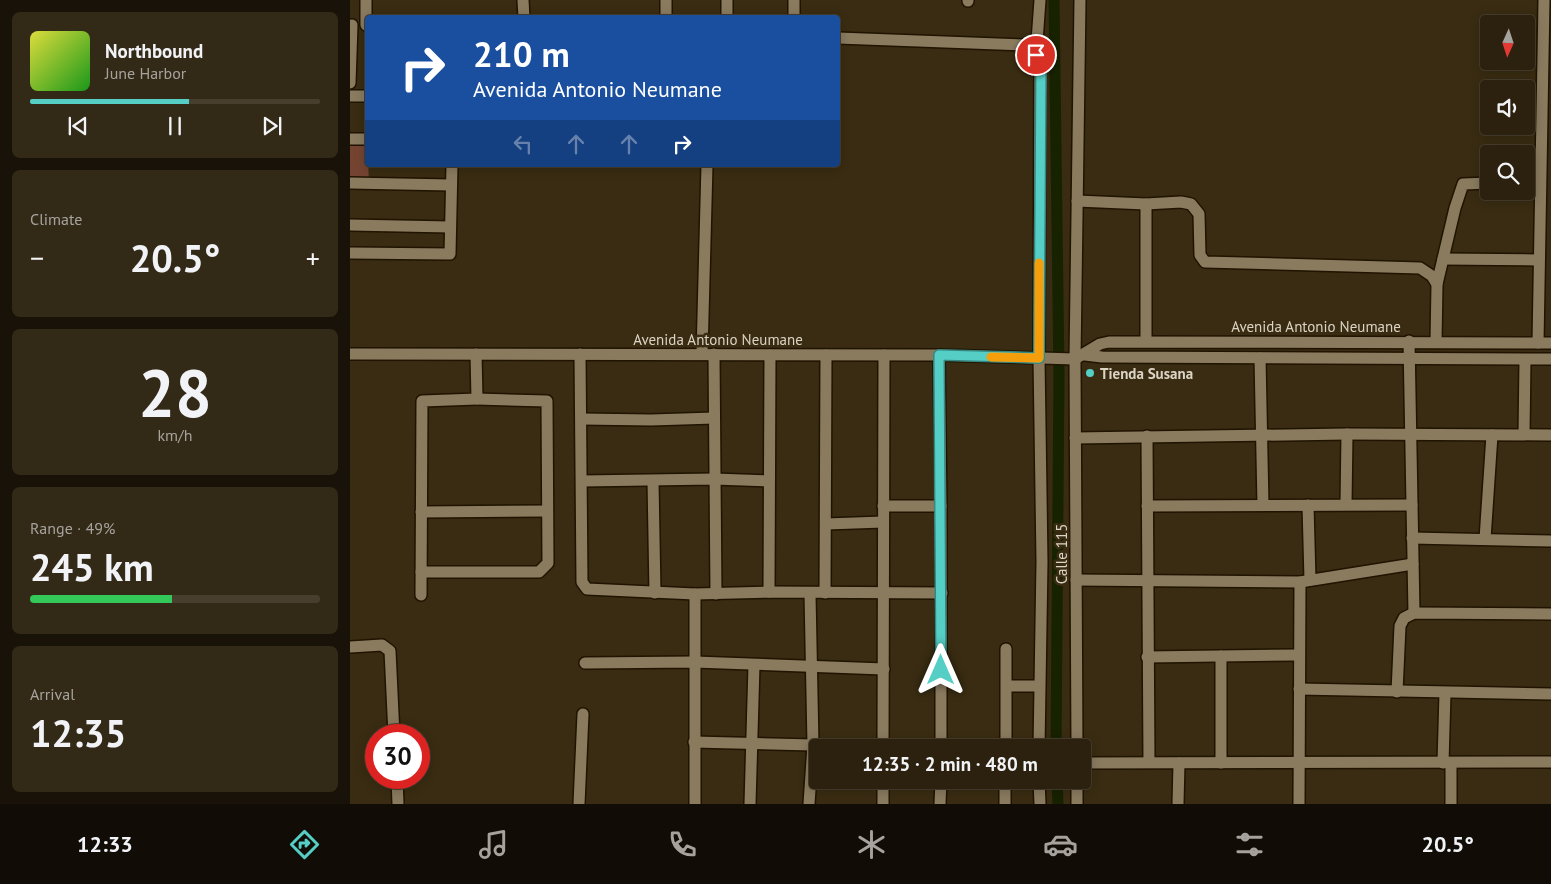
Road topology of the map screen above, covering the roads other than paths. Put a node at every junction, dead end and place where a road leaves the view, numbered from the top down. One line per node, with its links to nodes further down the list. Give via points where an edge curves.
1 (366, 0): 9 (street)
2 (523, 0): 10 (street)
3 (666, 0): 11 (street)
4 (727, 0): 12 (street)
5 (794, 0): 13 (street)
6 (1040, 0): 17 (street)
7 (1080, 0): 31 (street, Calle 115)
8 (1544, 0): 21 (street)
9 (367, 15)
10 (524, 15)
11 (666, 15)
12 (727, 15)
13 (794, 15)
14 (351, 25): 15 (street); 18 (street)
15 (365, 25)
16 (840, 38): 17 (street, via 1025,45)
17 (1036, 55): 53 (street, via 1041,66)
18 (350, 83)
19 (350, 96): 20 (street)
20 (365, 96)
21 (1546, 104): 27 (street)
22 (350, 138): 23 (street)
23 (365, 139)
24 (452, 167): 30 (street)
25 (708, 167): 47 (street)
26 (1535, 182): 27 (street)
27 (1540, 182): 37 (street)
28 (350, 183): 30 (street)
29 (1480, 183): 36 (street, via 1463,184 1454,208)
30 (451, 185): 34 (street)
31 (1077, 202): 32 (street); 54 (street, Calle 115)
32 (1146, 204): 38 (street, via 1181,202 1194,207 1199,214 1200,255 1206,262 1420,268); 39 (street)
33 (350, 225): 34 (street)
34 (450, 227): 35 (street, via 450,254)
35 (350, 253)
36 (1443, 259): 37 (street); 38 (street)
37 (1538, 260): 42 (street)
38 (1437, 284): 41 (street)
39 (1146, 341): 40 (street, Avenida Antonio Neumane); 54 (street, Avenida Antonio Neumane, via 1100,344)
40 (1409, 341): 41 (street, Avenida Antonio Neumane); 57 (street)
41 (1436, 342): 42 (street, Avenida Antonio Neumane)
42 (1538, 343): 43 (street, Avenida Antonio Neumane)
43 (1551, 343)
44 (350, 354): 45 (street, Avenida Antonio Neumane)
45 (476, 354): 46 (street, Avenida Antonio Neumane); 59 (street)
46 (580, 354): 47 (street, Avenida Antonio Neumane); 60 (street)
47 (702, 354): 48 (street, Avenida Antonio Neumane)
48 (714, 354): 49 (street, Avenida Antonio Neumane); 61 (street)
49 (770, 354): 50 (street, Avenida Antonio Neumane); 73 (street)
50 (826, 354): 51 (street, Avenida Antonio Neumane); 84 (street)
51 (884, 355): 52 (street, Avenida Antonio Neumane); 78 (street)
52 (939, 355): 53 (street, Avenida Antonio Neumane); 79 (street)
53 (1042, 358): 54 (street, Avenida Antonio Neumane); 115 (street)
54 (1077, 358): 55 (street, Avenida Antonio Neumane); 69 (street, Calle 115)
55 (1260, 358): 57 (street, Avenida Antonio Neumane); 65 (street)
56 (1551, 359): 58 (street, Avenida Antonio Neumane)
57 (1411, 360): 58 (street, Avenida Antonio Neumane); 63 (street)
58 (1525, 360): 64 (street)
59 (477, 399): 81 (street, via 547,401); 82 (street, via 422,401)
60 (582, 418): 61 (street); 71 (street)
61 (714, 418): 70 (street)
62 (1347, 434): 63 (street); 65 (street); 74 (street)
63 (1412, 434): 66 (street); 77 (street)
64 (1524, 434): 66 (street); 67 (street)
65 (1262, 435): 68 (street); 75 (street)
66 (1492, 435): 86 (street)
67 (1551, 435)
68 (1147, 436): 69 (street); 80 (street)
69 (1075, 438): 90 (street, Calle 115)
70 (714, 479): 72 (street); 73 (street); 100 (street)
71 (582, 481): 72 (street); 95 (street, via 582,582 587,590)
72 (653, 481): 95 (street)
73 (769, 481): 93 (street)
74 (1346, 504): 76 (street); 77 (street)
75 (1263, 505): 76 (street); 80 (street)
76 (1308, 505): 92 (street)
77 (1412, 505): 85 (street)
78 (883, 506): 79 (street); 83 (street)
79 (941, 506): 97 (street)
80 (1147, 506): 91 (street)
81 (546, 511): 82 (street); 89 (street, via 548,563 538,572)
82 (422, 512): 89 (street)
83 (883, 522): 84 (street); 94 (street)
84 (826, 524): 96 (street)
85 (1412, 538): 86 (street); 88 (street)
86 (1485, 539): 87 (street)
87 (1551, 540)
88 (1413, 564): 92 (street); 102 (street)
89 (421, 572): 98 (street)
90 (1076, 580): 91 (street); 127 (street, Calle 115)
91 (1147, 581): 92 (street); 108 (street)
92 (1305, 581): 106 (street)
93 (769, 592): 100 (street); 101 (street)
94 (885, 592): 96 (street); 97 (street); 113 (street)
95 (655, 593): 99 (street)
96 (825, 593): 101 (street)
97 (942, 593): 124 (street)
98 (421, 594)
99 (695, 594): 100 (street); 109 (street)
100 (716, 594)
101 (810, 594): 112 (street)
102 (1414, 613): 103 (street); 117 (street, via 1404,618 1400,626)
103 (1551, 614)
104 (350, 647): 121 (street, via 382,645 390,651)
105 (1006, 649): 114 (street)
106 (1298, 655): 107 (street); 116 (street)
107 (1221, 656): 108 (street); 136 (street)
108 (1147, 657): 131 (street)
109 (695, 662): 110 (street); 111 (street); 128 (street)
110 (585, 664)
111 (754, 665): 112 (street); 129 (street)
112 (813, 668): 113 (street); 122 (street)
113 (884, 669): 123 (street)
114 (1007, 686): 115 (street); 125 (street)
115 (1039, 686): 126 (street)
116 (1298, 689): 117 (street); 132 (street)
117 (1397, 692): 118 (street)
118 (1445, 693): 119 (street); 137 (street)
119 (1551, 694)
120 (583, 714): 146 (street)
121 (393, 724)
122 (813, 739)
123 (883, 739)
124 (941, 739)
125 (1006, 739)
126 (1039, 739)
127 (1077, 739)
128 (694, 742): 129 (street); 147 (street)
129 (751, 744): 130 (street); 148 (street)
130 (809, 745)
131 (1148, 762): 134 (street); 135 (street)
132 (1298, 762): 136 (street); 137 (street); 156 (street)
133 (1551, 762): 137 (street)
134 (1091, 763)
135 (1178, 763): 136 (street); 155 (street)
136 (1221, 763)
137 (1447, 763): 157 (street)
138 (397, 789): 145 (street)
139 (810, 789): 149 (street)
140 (883, 789): 150 (street)
141 (941, 789): 151 (street)
142 (1005, 789): 152 (street)
143 (1040, 789): 153 (street)
144 (1077, 789): 154 (street)
145 (398, 804)
146 (579, 804)
147 (695, 804)
148 (750, 804)
149 (809, 804)
150 (883, 804)
151 (940, 804)
152 (1005, 804)
153 (1040, 804)
154 (1077, 804)
155 (1178, 804)
156 (1299, 804)
157 (1450, 804)

